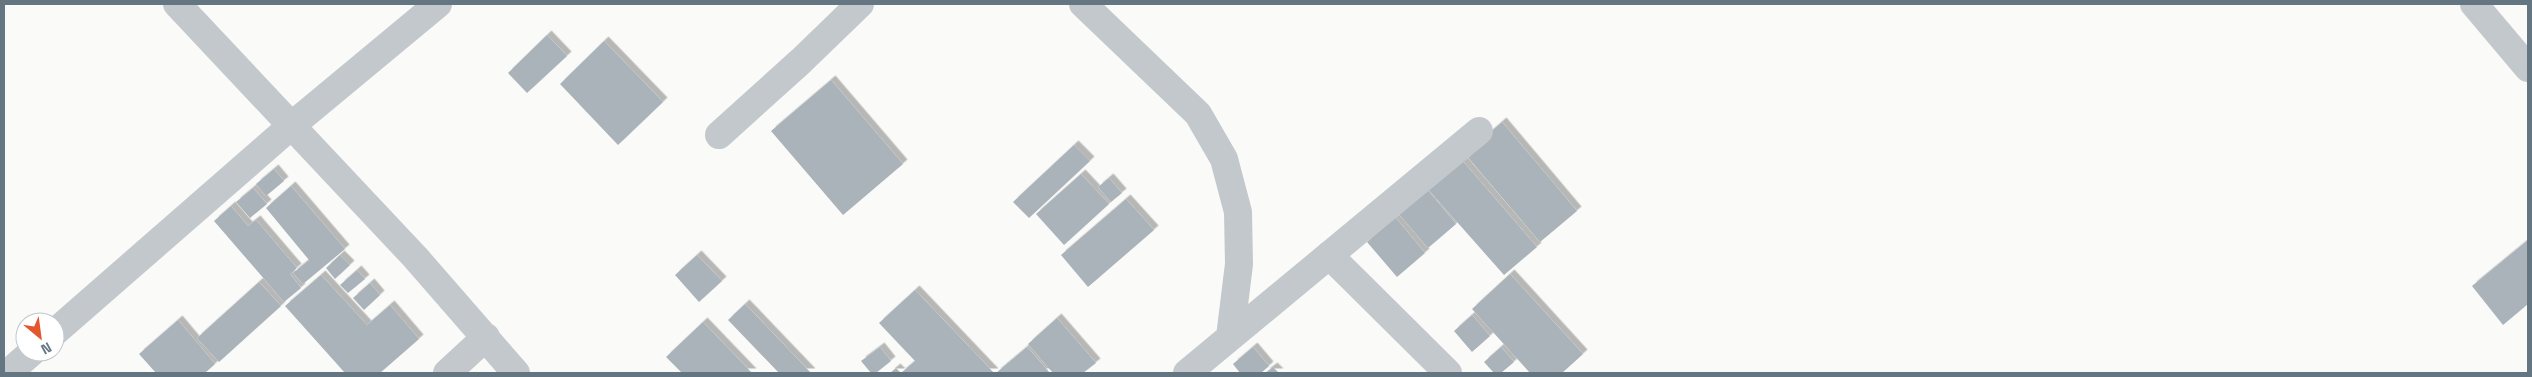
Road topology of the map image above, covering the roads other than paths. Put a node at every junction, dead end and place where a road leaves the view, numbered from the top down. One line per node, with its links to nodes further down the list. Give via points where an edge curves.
1 (177, 4): 7 (street)
2 (438, 4): 7 (street)
3 (860, 4): 9 (street)
4 (1083, 4): 13 (street, via 1198,114 1224,159 1238,212 1238,264)
5 (2474, 4): 6 (street)
6 (2528, 68)
7 (291, 126): 11 (street); 12 (street)
8 (1479, 131): 10 (street)
9 (719, 135)
10 (1329, 255): 13 (street); 19 (street)
11 (65, 323)
12 (486, 337): 16 (street); 17 (street)
13 (1230, 337): 18 (street)
14 (21, 362): 15 (street)
15 (8, 373)
16 (447, 373)
17 (516, 373)
18 (1187, 373)
19 (1448, 373)

